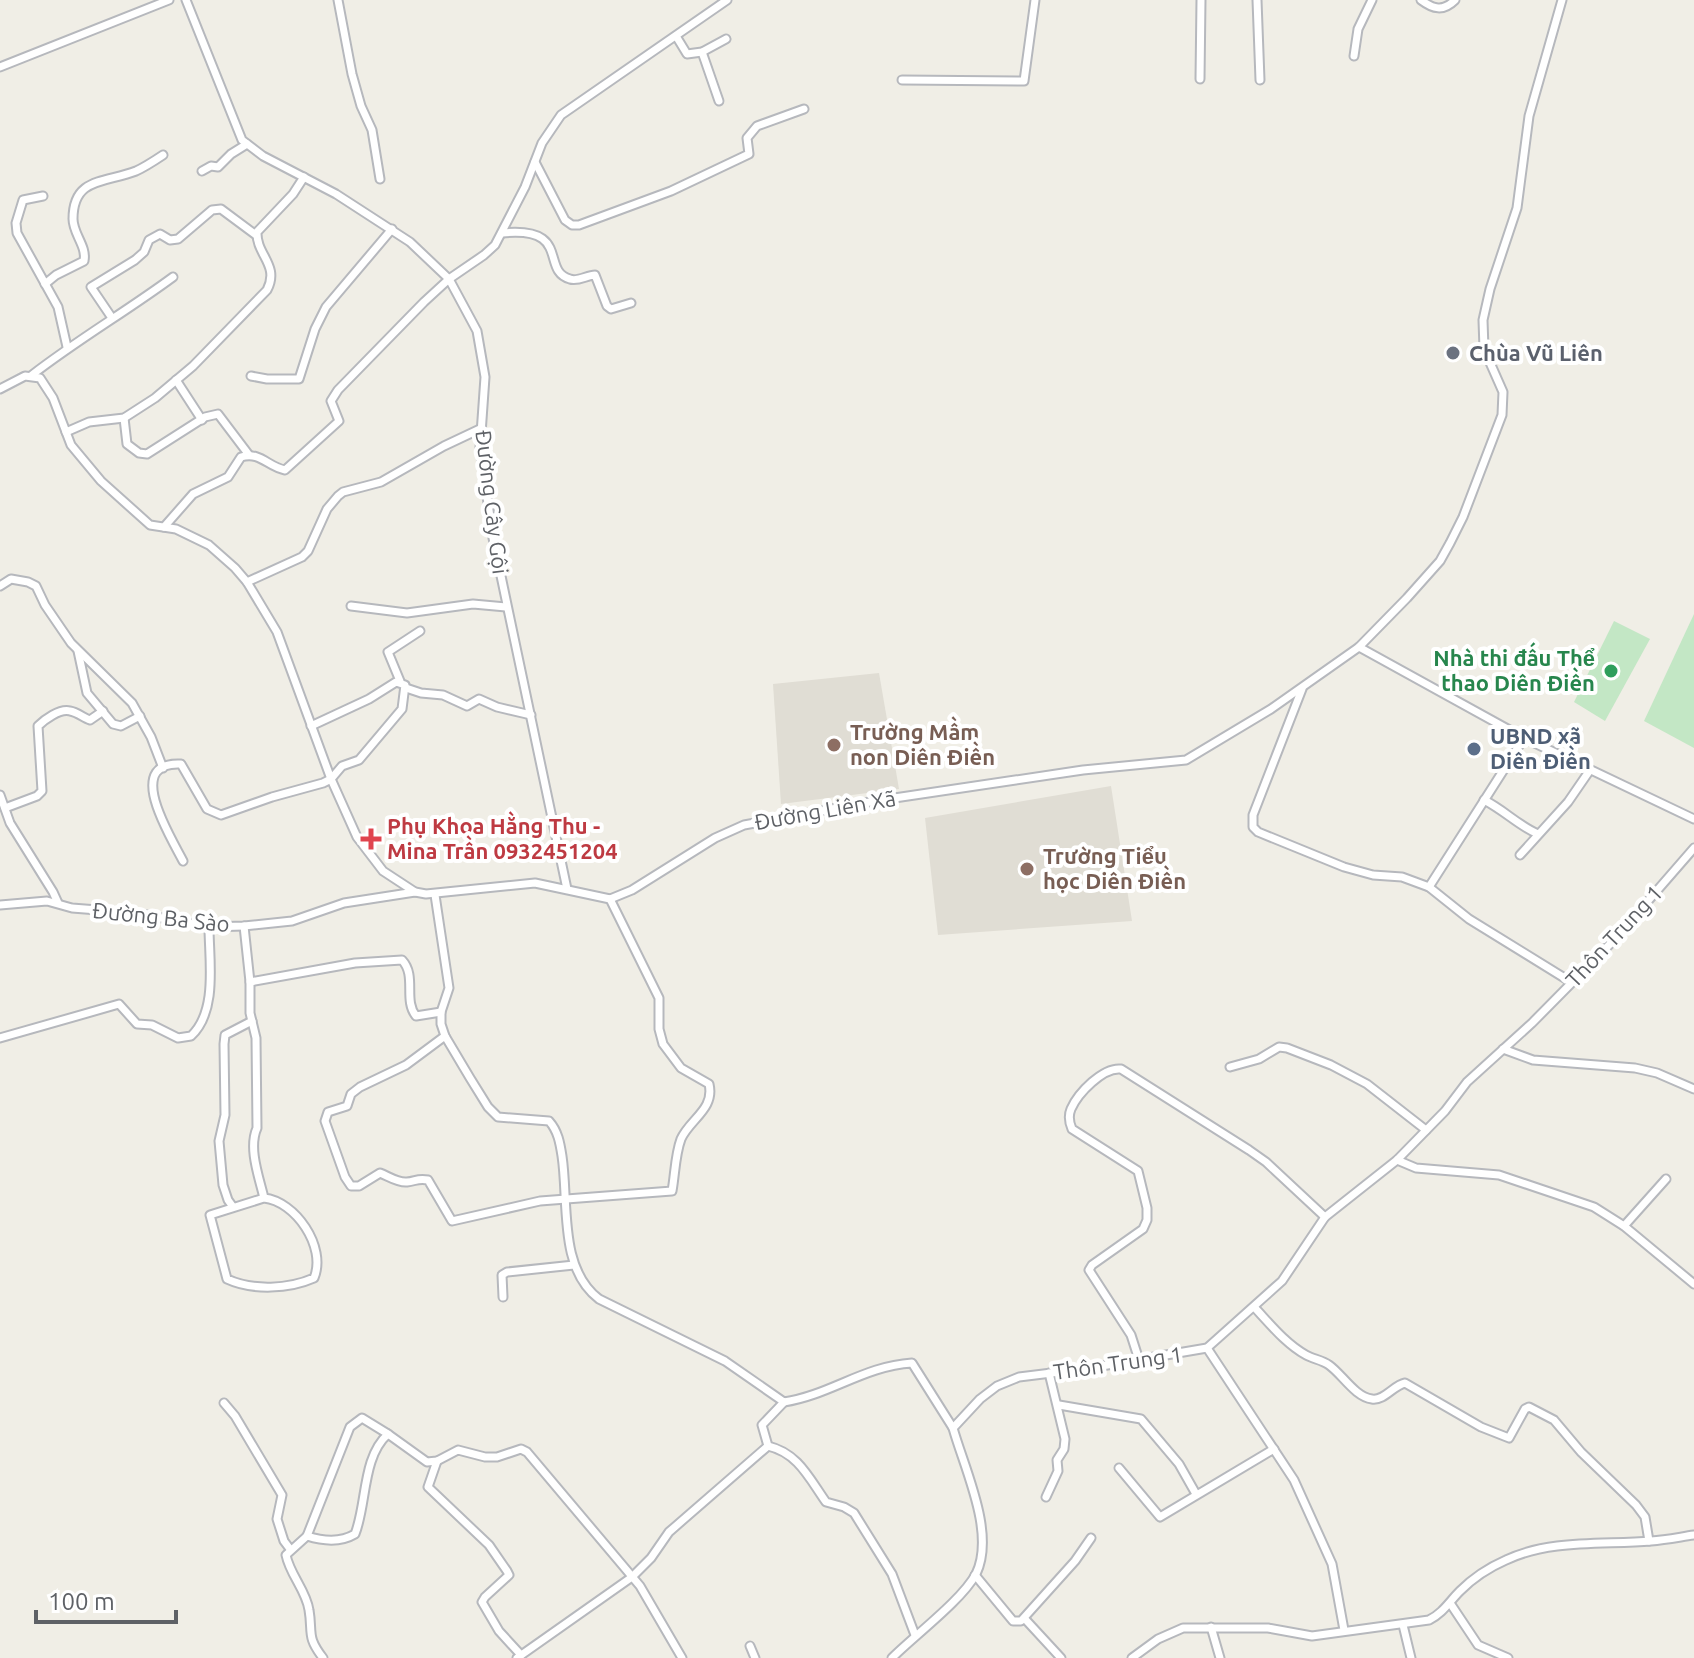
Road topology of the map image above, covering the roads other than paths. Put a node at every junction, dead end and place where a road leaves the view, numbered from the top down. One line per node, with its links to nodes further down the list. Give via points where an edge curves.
1 (169, 0): 16 (street)
2 (186, 0): 22 (street, via 237,133)
3 (338, 0): 27 (street)
4 (727, 0): 12 (street)
5 (1035, 0): 18 (street, via 1024,81)
6 (1201, 0): 17 (street)
7 (1257, 0): 19 (street)
8 (1372, 0): 15 (street, via 1358,29)
9 (1421, 0): 10 (street, via 1438,9)
10 (1455, 0)
11 (1562, 0): 53 (street, Đường Liên Xã, via 1529,116 1517,208 1483,320 1484,349 1503,392 1502,415 1440,561)
12 (676, 36): 14 (street, via 687,54); 24 (street, via 561,115)
13 (726, 39): 14 (street)
14 (702, 52): 20 (street)
15 (1354, 56)
16 (0, 67)
17 (1200, 79)
18 (902, 80)
19 (1260, 80)
20 (719, 101)
21 (804, 109): 24 (street, via 750,132 749,154 671,191 579,225 567,222)
22 (247, 144): 25 (street, via 218,167); 26 (street, Đường Cây Gội)
23 (163, 155): 34 (street, via 78,193 72,223 86,253 84,261)
24 (535, 162): 30 (street)
25 (202, 171)
26 (304, 177): 29 (street, Đường Cây Gội); 31 (street)
27 (380, 179)
28 (43, 196): 34 (street, via 23,200 16,223)
29 (392, 229): 33 (street, Đường Cây Gội); 39 (street, via 326,307 299,379)
30 (502, 233): 33 (street, via 484,255); 35 (street, via 540,236 566,278 595,275 607,306)
31 (256, 235): 36 (street, via 225,211 212,210 178,239 153,237 135,260 91,287); 40 (street, via 273,280)
32 (173, 277): 36 (street)
33 (449, 279): 44 (street, Đường Cây Gội, via 482,345); 46 (street, via 332,397 339,421 297,461 285,470)
34 (45, 284): 37 (street, via 58,307)
35 (631, 303)
36 (112, 318): 37 (street)
37 (67, 347): 38 (street)
38 (32, 375): 41 (street); 45 (street, via 46,385)
39 (251, 376)
40 (176, 380): 42 (street); 43 (street)
41 (0, 389)
42 (124, 418): 43 (street, via 127,444 147,454); 45 (street, via 89,422)
43 (202, 420): 46 (street, via 218,414)
44 (480, 429): 48 (street, via 381,482 343,492 327,509 302,557); 51 (street, Đường Cây Gội)
45 (66, 432): 47 (street, via 78,457 101,481 144,521)
46 (249, 455): 47 (street, via 241,457 222,481 193,494)
47 (164, 527): 48 (street, via 209,545)
48 (247, 582): 60 (street, via 277,632)
49 (0, 586): 54 (street, via 11,579 36,586)
50 (351, 606): 51 (street, via 407,613 473,604)
51 (506, 607): 58 (street, Đường Cây Gội)
52 (420, 631): 55 (street, via 388,652)
53 (1359, 647): 56 (street, Đường Liên Xã); 61 (street)
54 (78, 650): 57 (street, via 87,693); 59 (street)
55 (403, 685): 58 (street, via 467,706 479,699); 60 (street); 64 (street, via 396,719 359,760 342,766)
56 (1302, 688): 73 (street, via 1253,827 1344,867); 77 (street, Đường Liên Xã, via 1186,760 1083,770 744,825)
57 (103, 711): 59 (street, via 121,726); 67 (street, via 90,720 70,710 45,719 38,726 42,791)
58 (531, 715): 74 (street, Đường Cây Gội)
59 (140, 716): 62 (street)
60 (311, 726): 64 (street)
61 (1524, 738): 63 (street); 66 (street)
62 (163, 768): 64 (street, via 181,764 207,809 221,815); 72 (street, via 153,780 152,793)
63 (1590, 770): 68 (street); 69 (street)
64 (331, 779): 75 (street, via 369,856)
65 (0, 795): 67 (street)
66 (1484, 800): 69 (street); 73 (street)
67 (5, 808): 78 (street)
68 (1694, 819)
69 (1538, 834): 71 (street)
70 (1694, 848): 83 (street, Thôn Trung 1)
71 (1520, 855)
72 (183, 861)
73 (1429, 887): 83 (street, via 1469,919)
74 (567, 889): 76 (street, via 523,883); 77 (street)
75 (415, 892): 76 (street); 80 (street, Đường Ba Sào, via 344,903 292,921)
76 (435, 895): 84 (street, via 449,988)
77 (610, 899): 95 (street, via 659,998 663,1044 681,1068 709,1084 711,1094 682,1138 672,1191)
78 (58, 903): 79 (street, Đường Ba Sào); 81 (street, Đường Ba Sào)
79 (0, 905)
80 (244, 926): 81 (street, Đường Ba Sào); 82 (street)
81 (209, 927): 87 (street, via 208,998 202,1022 191,1036 178,1038 137,1024 119,1004)
82 (250, 982): 84 (street, via 402,960 408,966 411,1010 416,1016); 85 (street)
83 (1571, 982): 88 (street, Thôn Trung 1)
84 (441, 1012): 86 (street)
85 (252, 1021): 94 (street, via 257,1061 253,1138); 96 (street, via 225,1035 224,1044 225,1115 219,1141 223,1185)
86 (445, 1036): 95 (street, via 498,1117 549,1121 555,1127); 95 (street, via 406,1065 360,1087 347,1106 328,1112 325,1121 351,1186 380,1173 398,1182 428,1180 452,1221)
87 (0, 1038)
88 (1503, 1049): 90 (street, via 1533,1060 1635,1068); 91 (street, Thôn Trung 1)
89 (1230, 1067): 91 (street, via 1287,1048 1367,1084)
90 (1694, 1089)
91 (1426, 1130): 92 (street, Thôn Trung 1)
92 (1397, 1160): 97 (street, Thôn Trung 1); 98 (street, via 1416,1168 1499,1175 1594,1207)
93 (1666, 1179): 98 (street)
94 (264, 1198): 96 (street); 96 (street, via 274,1199 302,1221 317,1263 314,1278 278,1287 227,1279 210,1215)
95 (565, 1199): 99 (street)
96 (233, 1207)
97 (1325, 1217): 102 (street, Thôn Trung 1, via 1282,1281); 104 (street, via 1266,1162 1121,1069 1107,1071 1072,1106 1069,1120 1072,1129 1134,1167 1141,1177 1147,1208 1143,1229 1089,1270 1131,1335)
98 (1624, 1226): 100 (street)
99 (574, 1265): 101 (street, via 507,1272 502,1275); 106 (street, via 587,1290 599,1299 725,1361)
100 (1694, 1284)
101 (503, 1297)
102 (1255, 1308): 103 (street, Thôn Trung 1); 120 (street, via 1290,1344 1327,1363 1370,1399 1405,1383 1509,1438 1525,1409 1535,1408 1554,1420 1636,1505 1645,1517)
103 (1207, 1348): 104 (street, Thôn Trung 1); 112 (street)
104 (1139, 1360): 105 (street, Thôn Trung 1)
105 (1049, 1373): 108 (street); 109 (street, Thôn Trung 1, via 997,1386)
106 (784, 1402): 109 (street, via 888,1365 912,1363); 111 (street, via 762,1425)
107 (224, 1403): 121 (street, via 282,1495 277,1519)
108 (1059, 1405): 115 (street, via 1141,1419 1179,1464); 116 (street, via 1064,1449)
109 (953, 1428): 122 (street, via 982,1531)
110 (388, 1434): 113 (street, via 427,1462); 118 (street, via 374,1456 355,1534 341,1540); 118 (street, via 362,1418 355,1421)
111 (768, 1446): 123 (street, via 669,1532); 129 (street, via 794,1458 826,1502 854,1513 892,1574)
112 (1274, 1449): 115 (street); 128 (street, via 1332,1564)
113 (437, 1461): 123 (street, via 458,1450 485,1457 527,1452); 131 (street, via 428,1487 489,1545 509,1575 482,1602)
114 (1119, 1468): 115 (street, via 1160,1517)
115 (1196, 1494)
116 (1046, 1497)
117 (1694, 1535): 120 (street)
118 (307, 1536): 121 (street)
119 (1091, 1538): 125 (street)
120 (1649, 1541): 124 (street, via 1520,1554 1484,1573)
121 (290, 1549): 132 (street, via 288,1564 310,1611 309,1633)
122 (975, 1575): 125 (street, via 1013,1621); 129 (street)
123 (632, 1577): 131 (street); 133 (street)
124 (1450, 1603): 126 (street, via 1429,1620); 140 (street, via 1478,1645)
125 (1025, 1619): 136 (street)
126 (1403, 1625): 128 (street); 139 (street)
127 (1211, 1627): 128 (street, via 1268,1628 1304,1636); 137 (street, via 1168,1633); 138 (street)
128 (1344, 1630)
129 (915, 1635): 135 (street)
130 (750, 1646): 134 (street)
131 (519, 1657)
132 (323, 1658)
133 (682, 1658)
134 (755, 1658)
135 (892, 1658)
136 (1061, 1658)
137 (1132, 1658)
138 (1220, 1658)
139 (1411, 1658)
140 (1508, 1658)

